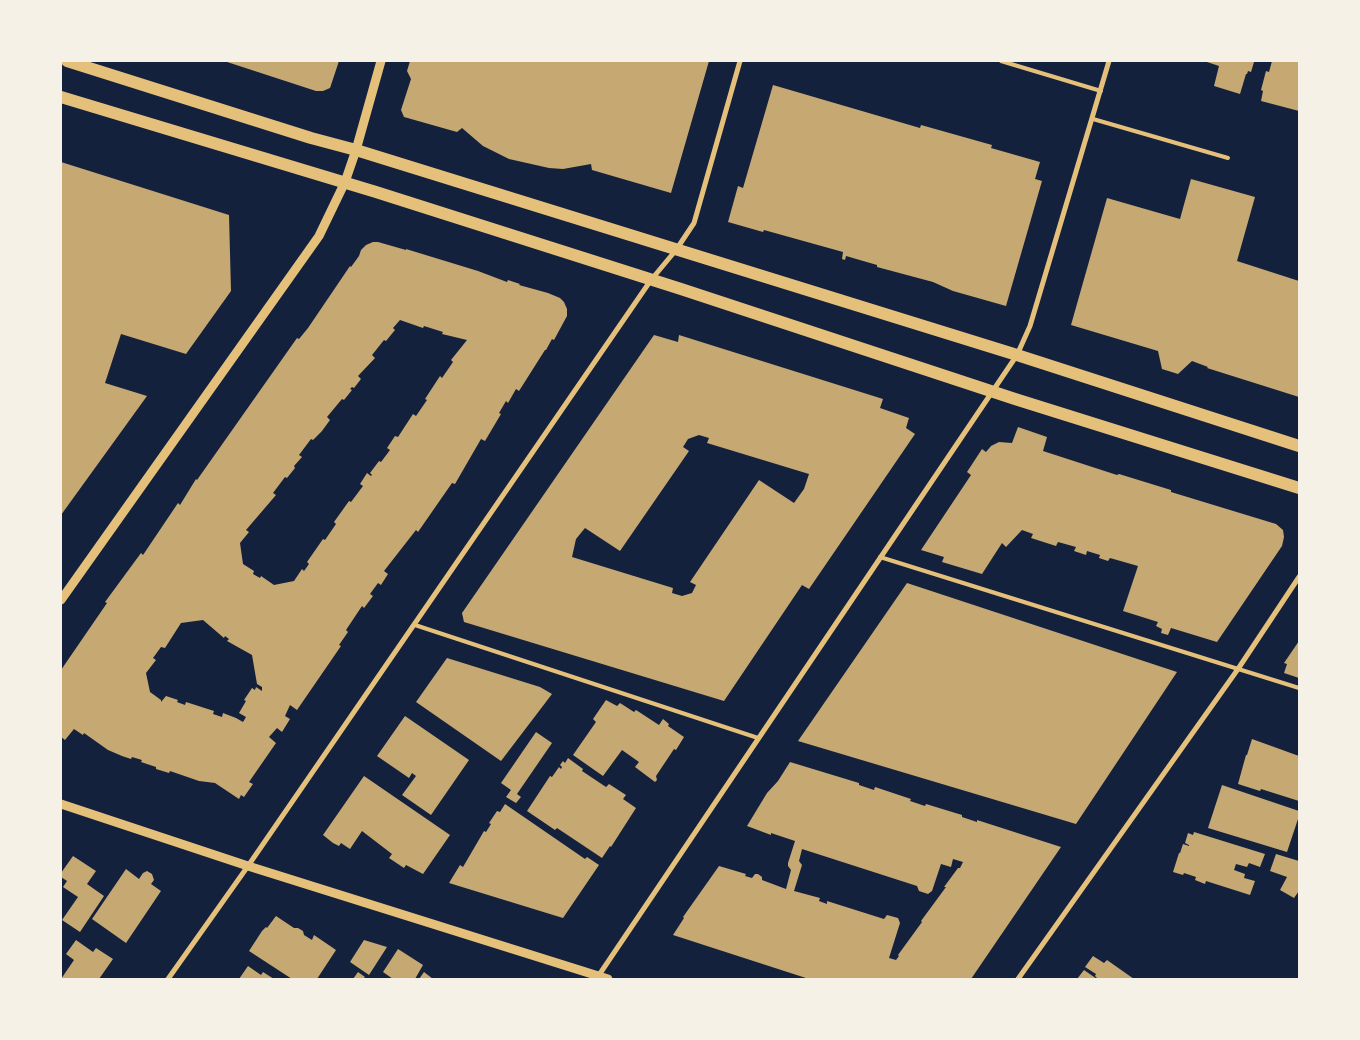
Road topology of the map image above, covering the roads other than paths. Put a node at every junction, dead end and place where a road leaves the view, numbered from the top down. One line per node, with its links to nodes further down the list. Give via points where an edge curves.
1 (67, 61): 9 (main road)
2 (380, 61): 9 (street)
3 (740, 61): 12 (street, via 694,223)
4 (1001, 61): 6 (lane)
5 (1109, 61): 6 (street)
6 (1101, 91): 8 (street)
7 (61, 97): 11 (main road)
8 (1093, 118): 10 (lane); 14 (street, via 1030,326)
9 (356, 150): 11 (street); 12 (main road)
10 (1228, 158)
11 (345, 182): 13 (main road); 20 (street, via 319,236)
12 (676, 250): 13 (street); 14 (main road)
13 (651, 280): 15 (main road); 21 (street)
14 (1017, 355): 15 (street); 16 (main road)
15 (992, 391): 17 (main road); 18 (street)
16 (1299, 446)
17 (1299, 488)
18 (880, 557): 22 (lane); 24 (street)
19 (1299, 577): 22 (street)
20 (61, 600)
21 (414, 625): 24 (lane); 26 (street)
22 (1238, 669): 23 (lane); 30 (street)
23 (1299, 688)
24 (758, 738): 27 (street)
25 (61, 804): 26 (street)
26 (248, 866): 27 (street); 28 (street)
27 (597, 978): 29 (street)
28 (168, 979)
29 (608, 979)
30 (1018, 979)

